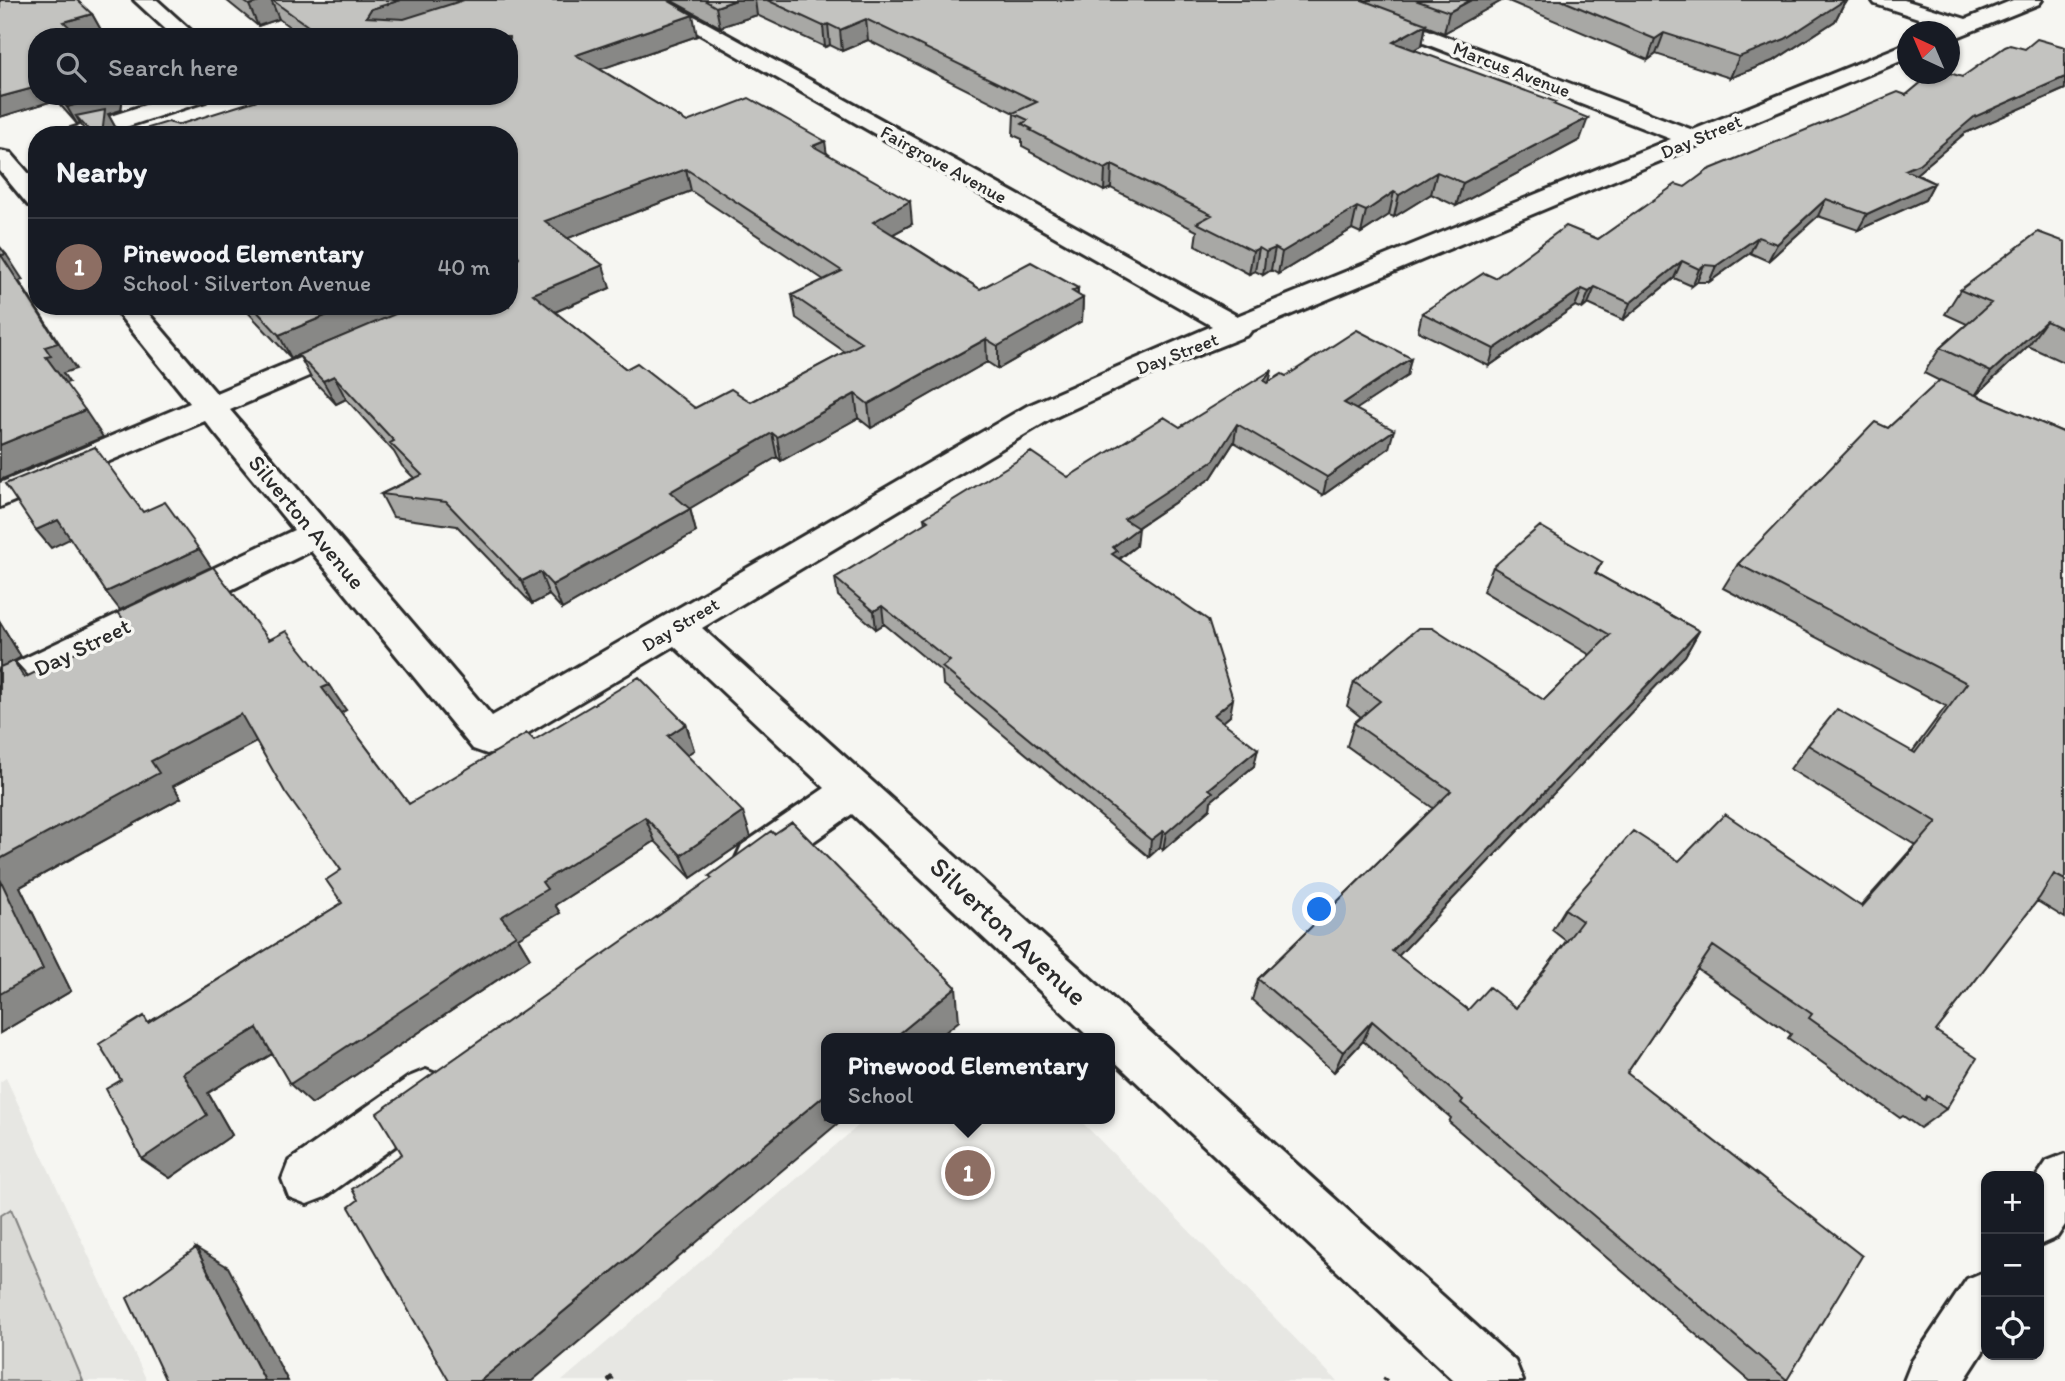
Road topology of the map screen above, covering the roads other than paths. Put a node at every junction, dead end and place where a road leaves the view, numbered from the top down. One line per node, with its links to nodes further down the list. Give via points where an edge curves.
1 (144, 0): 7 (street)
2 (650, 0): 17 (street, Fairgrove Avenue)
3 (1330, 0): 12 (street, Marcus Avenue)
4 (1882, 0): 6 (street)
5 (2032, 0): 8 (street)
6 (1937, 21)
7 (177, 28)
8 (1960, 28)
9 (1897, 55): 12 (street, Day Street)
10 (170, 105): 11 (street)
11 (104, 126)
12 (1694, 139): 17 (street, Day Street)
13 (9, 156): 14 (street)
14 (28, 185)
15 (134, 315): 18 (street, Silverton Avenue)
16 (426, 315): 18 (street)
17 (1238, 329): 21 (street, Day Street, via 1038,413)
18 (209, 406): 19 (street); 20 (street, Silverton Avenue)
19 (0, 496)
20 (316, 534): 22 (street, Day Street); 23 (street, Silverton Avenue)
21 (676, 626): 23 (street, Day Street); 24 (street, Silverton Avenue)
22 (0, 687)
23 (487, 738)
24 (855, 789): 25 (street); 31 (street, Silverton Avenue)
25 (721, 884)
26 (464, 1067): 27 (street)
27 (307, 1179)
28 (2065, 1179): 29 (street)
29 (2044, 1211)
30 (1981, 1306): 32 (street)
31 (1495, 1381)
32 (1932, 1381)

